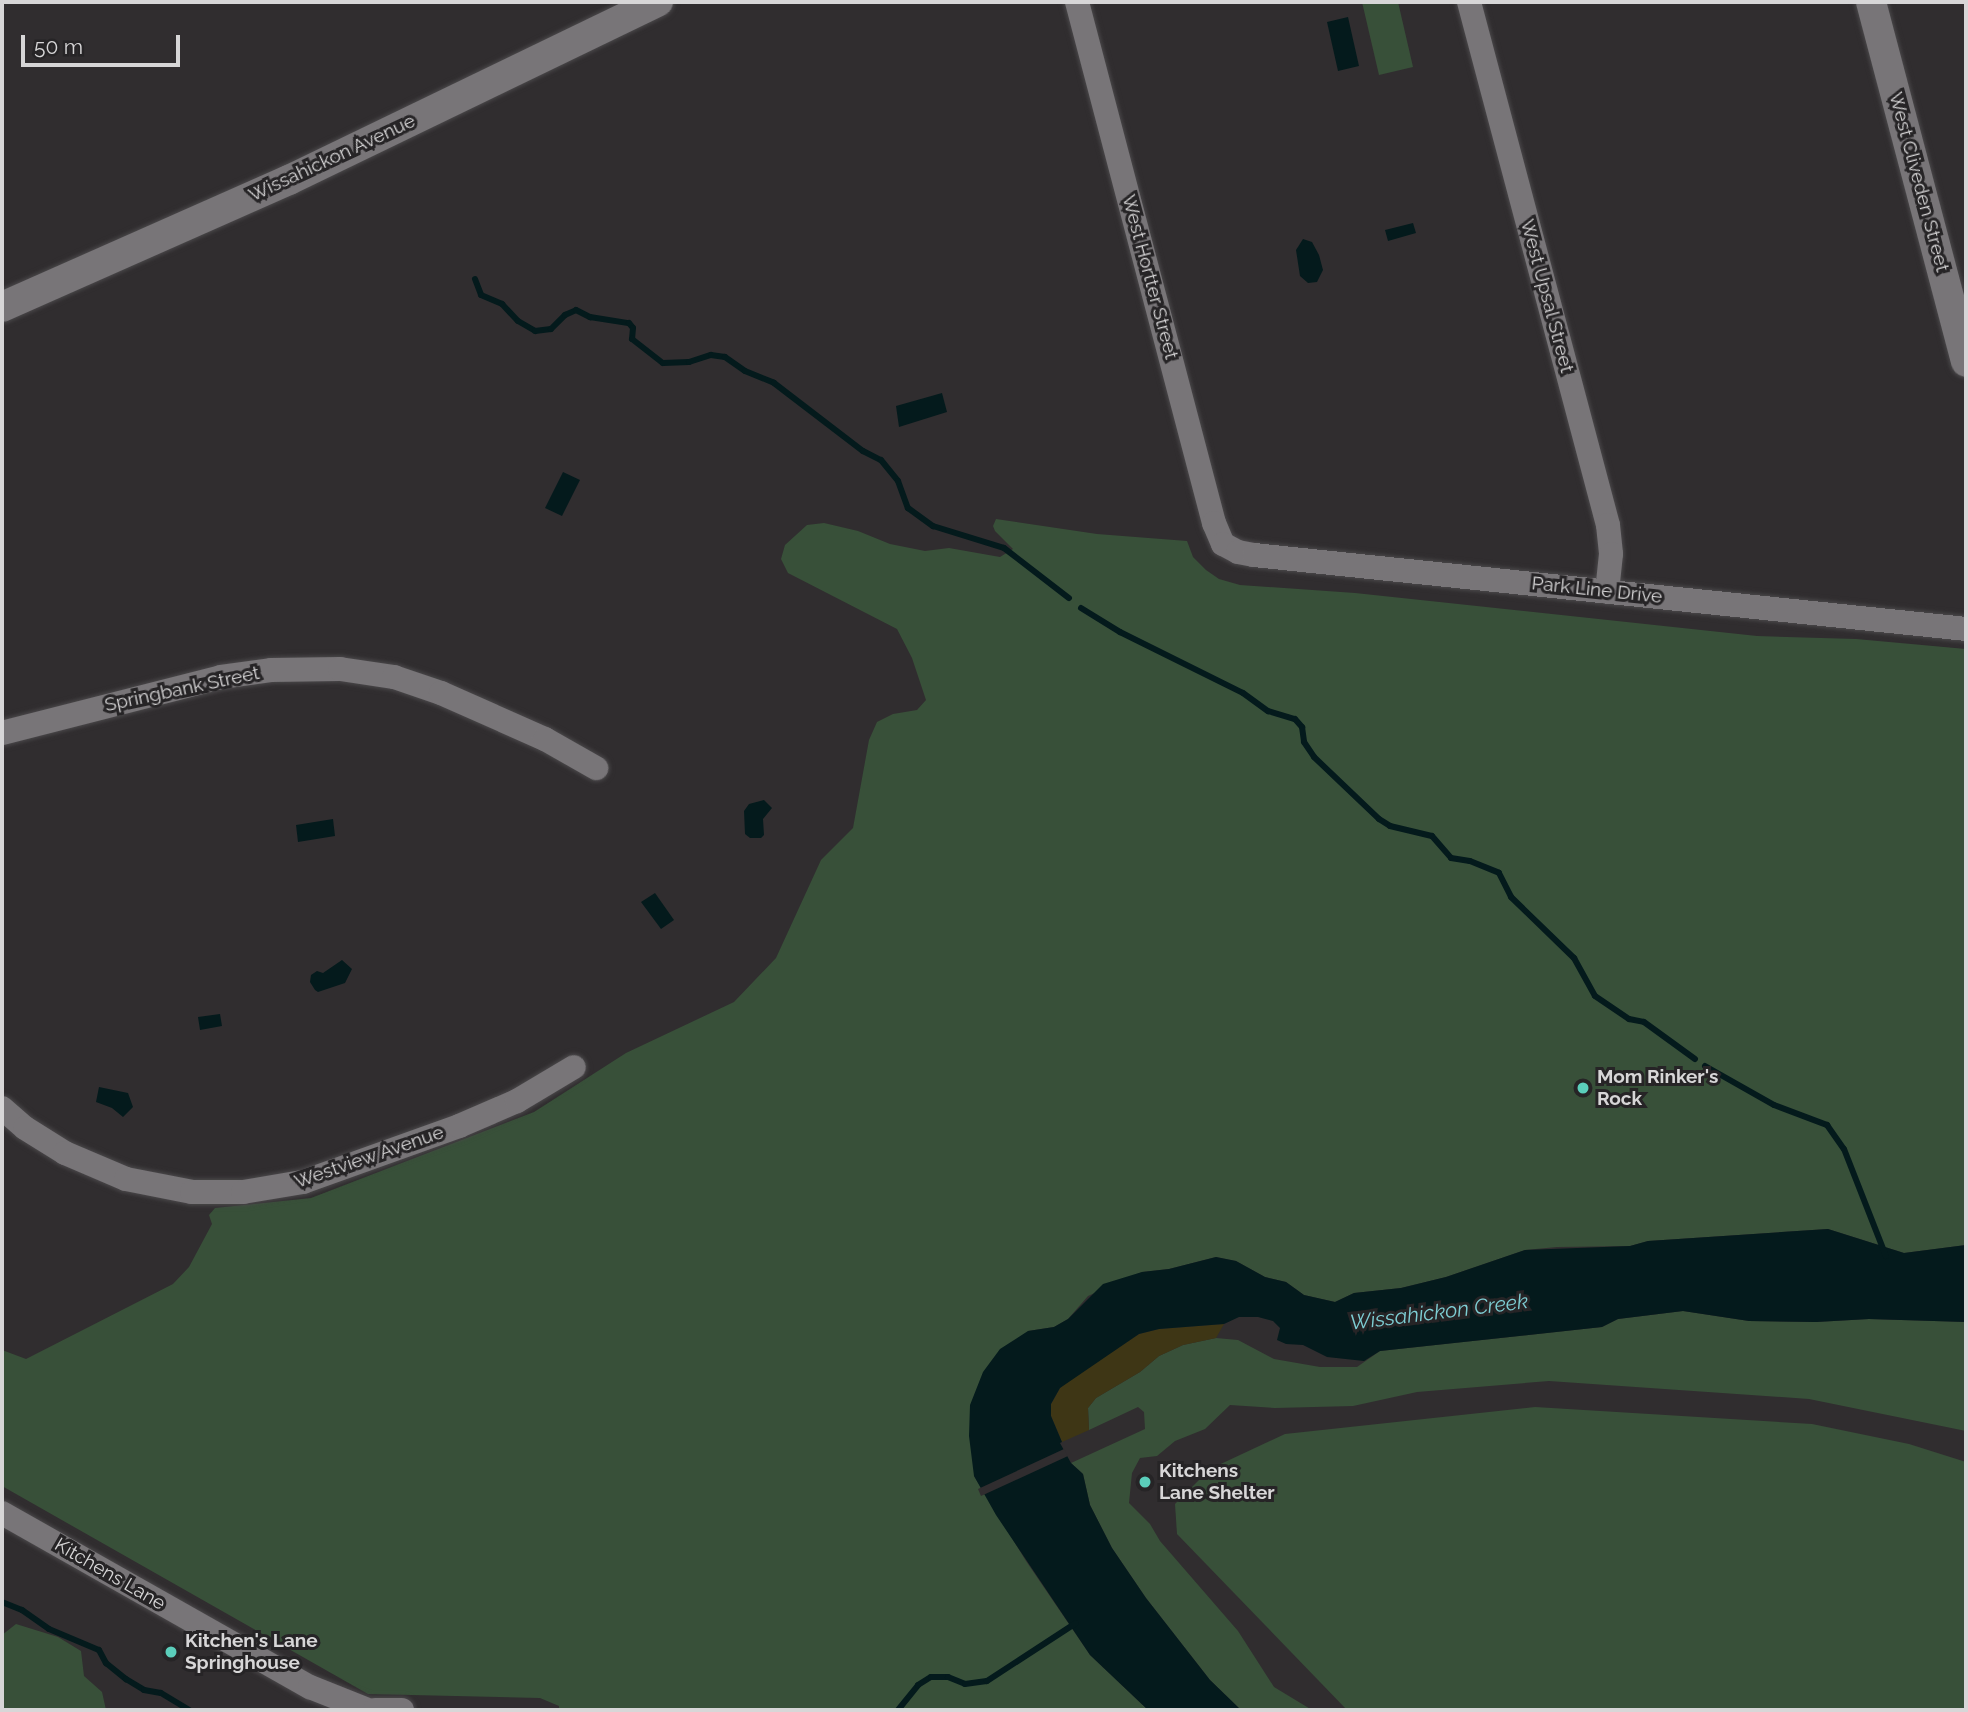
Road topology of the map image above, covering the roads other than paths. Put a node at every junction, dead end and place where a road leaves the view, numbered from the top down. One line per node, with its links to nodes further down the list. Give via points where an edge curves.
1 (658, 2): 5 (street, Wissahickon Avenue, via 300,174)
2 (1077, 2): 7 (street, West Hortter Street, via 1214,523 1218,537)
3 (1469, 2): 8 (street, West Upsal Street, via 1608,525 1611,566)
4 (1871, 2): 6 (street, West Cliveden Street)
5 (2, 307)
6 (1966, 362)
7 (1229, 548): 8 (street, Park Line Drive, via 1254,555)
8 (1607, 592): 9 (street, Park Line Drive)
9 (1966, 629)
10 (2, 733): 11 (street, Springbank Street, via 221,677 271,670 340,669 394,677 441,693 536,734)
11 (596, 768)
12 (574, 1067): 13 (street, Westview Avenue, via 517,1101 447,1130 324,1175 243,1192 192,1192 126,1179 65,1153)
13 (2, 1108)
14 (2, 1513): 15 (street, Kitchens Lane, via 310,1687)
15 (368, 1710)
16 (375, 1710): 17 (street)
17 (402, 1710)

